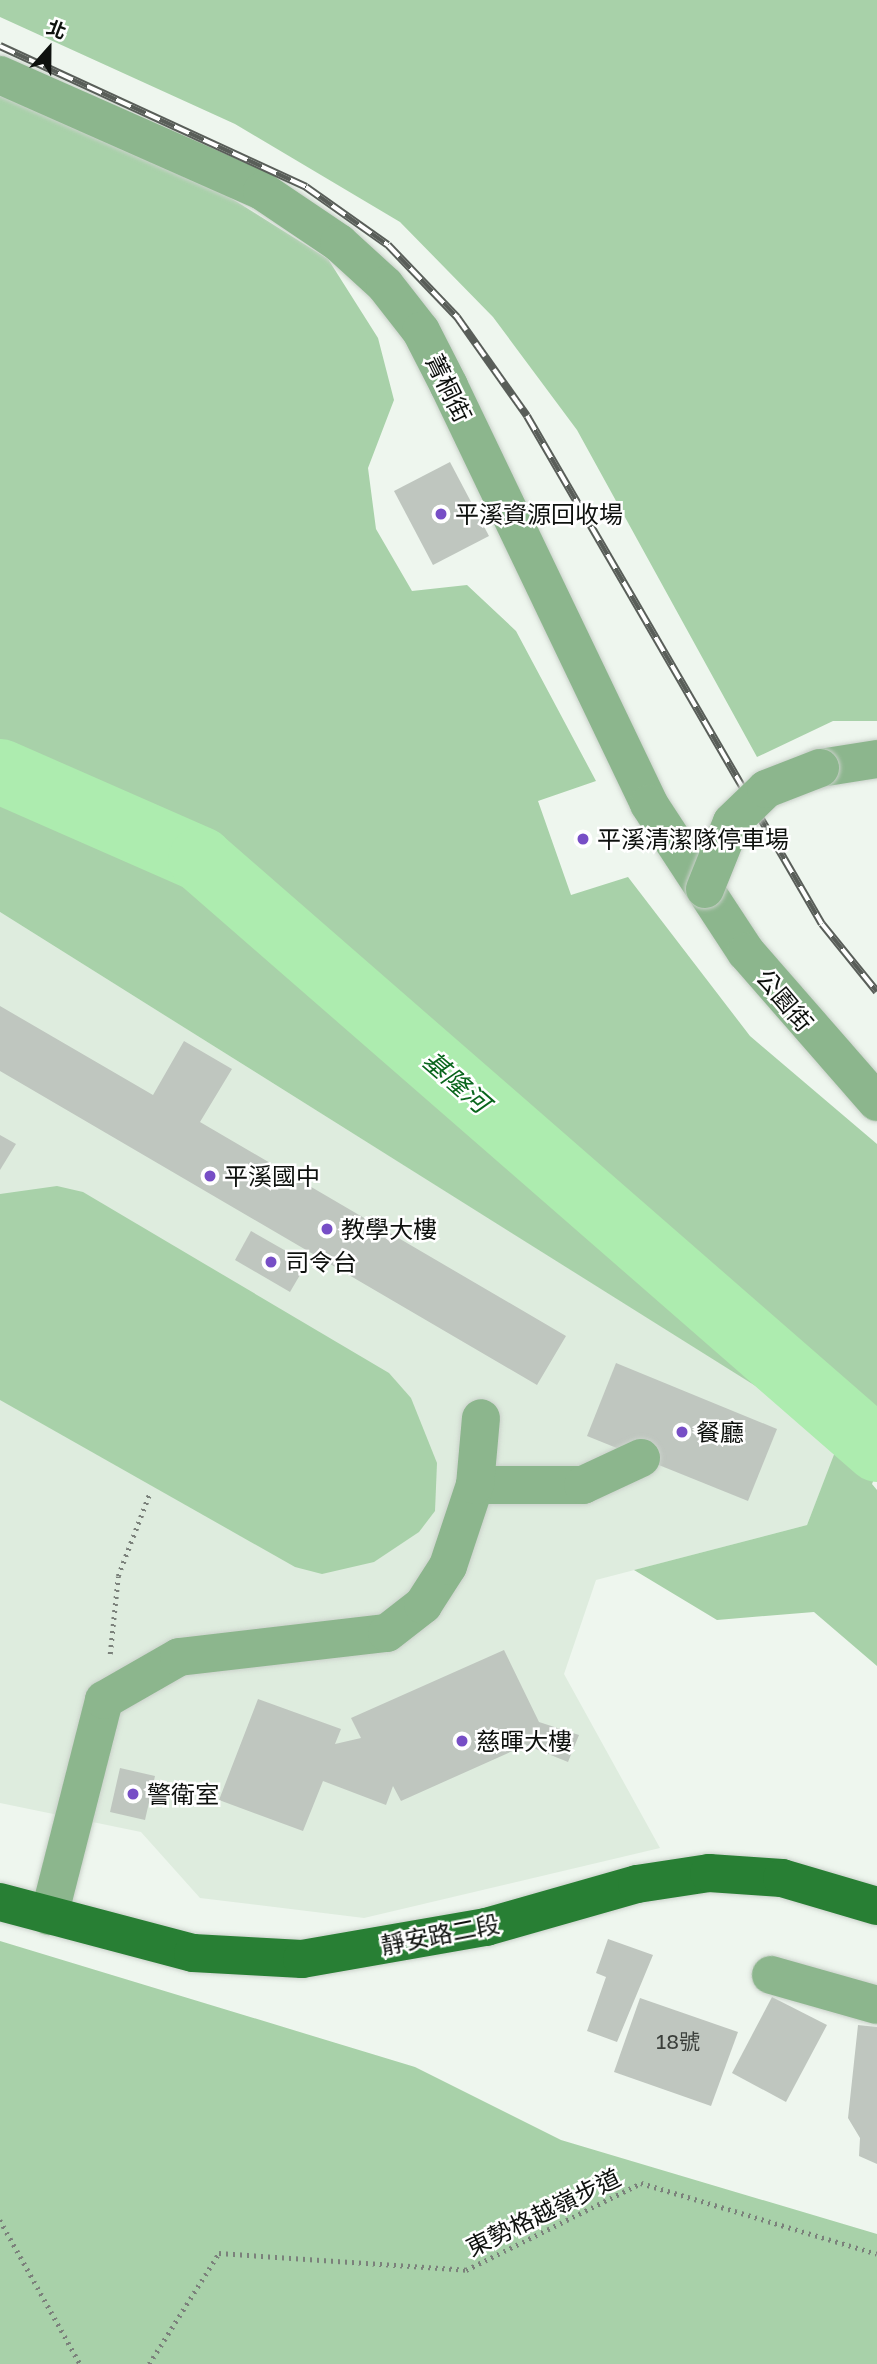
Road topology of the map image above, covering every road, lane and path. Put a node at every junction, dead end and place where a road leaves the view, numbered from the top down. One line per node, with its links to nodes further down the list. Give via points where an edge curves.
1 (0, 75): 3 (street, 菁桐街, via 262,191 339,243 385,285 421,331 649,804)
2 (877, 760): 3 (street, bridge, via 820,768 766,789 732,822)
3 (705, 889): 4 (street, 公園街, via 746,952)
4 (877, 1102)
5 (481, 1418): 7 (street)
6 (641, 1458): 7 (street, via 583,1485)
7 (475, 1485): 9 (street, via 448,1566 424,1605 387,1633 179,1657)
8 (149, 1495): 9 (path, via 118,1576)
9 (104, 1700): 12 (street)
10 (0, 1902): 12 (main road, 靜安路二段)
11 (877, 1906): 12 (main road, 靜安路二段, via 782,1878 709,1873 637,1884 486,1927 302,1959 193,1954)
12 (49, 1916)
13 (771, 1975): 14 (street)
14 (877, 2005)
15 (0, 2220): 17 (path)
16 (877, 2254): 18 (path, 東勢格越嶺步道, via 641,2183 466,2270 219,2253)
17 (80, 2364)
18 (149, 2364)

